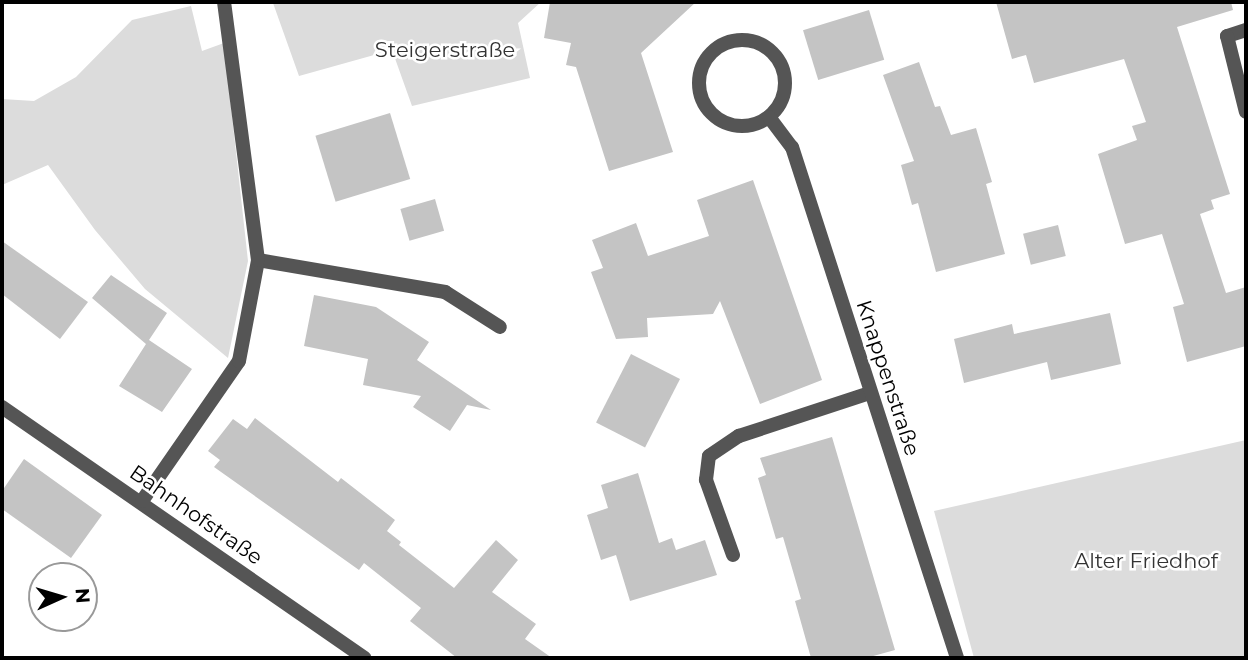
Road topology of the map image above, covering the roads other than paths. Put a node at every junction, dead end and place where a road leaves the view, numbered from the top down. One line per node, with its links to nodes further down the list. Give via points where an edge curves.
1 (224, 2): 5 (street)
2 (1246, 30): 3 (street, via 1227,36)
3 (1246, 113)
4 (769, 117): 4 (street, via 785,92 781,63 759,43 744,40 718,47 702,69 699,83 708,109 724,121 744,127); 7 (street, Knappenstraße, via 792,147)
5 (258, 260): 6 (street, via 445,292); 9 (street, via 239,361)
6 (500, 327)
7 (870, 393): 10 (street, via 739,436 709,456 706,480); 12 (street, Knappenstraße)
8 (2, 407): 9 (street, Bahnhofstraße)
9 (142, 501): 11 (street, Bahnhofstraße)
10 (733, 555)
11 (366, 658)
12 (957, 658)

